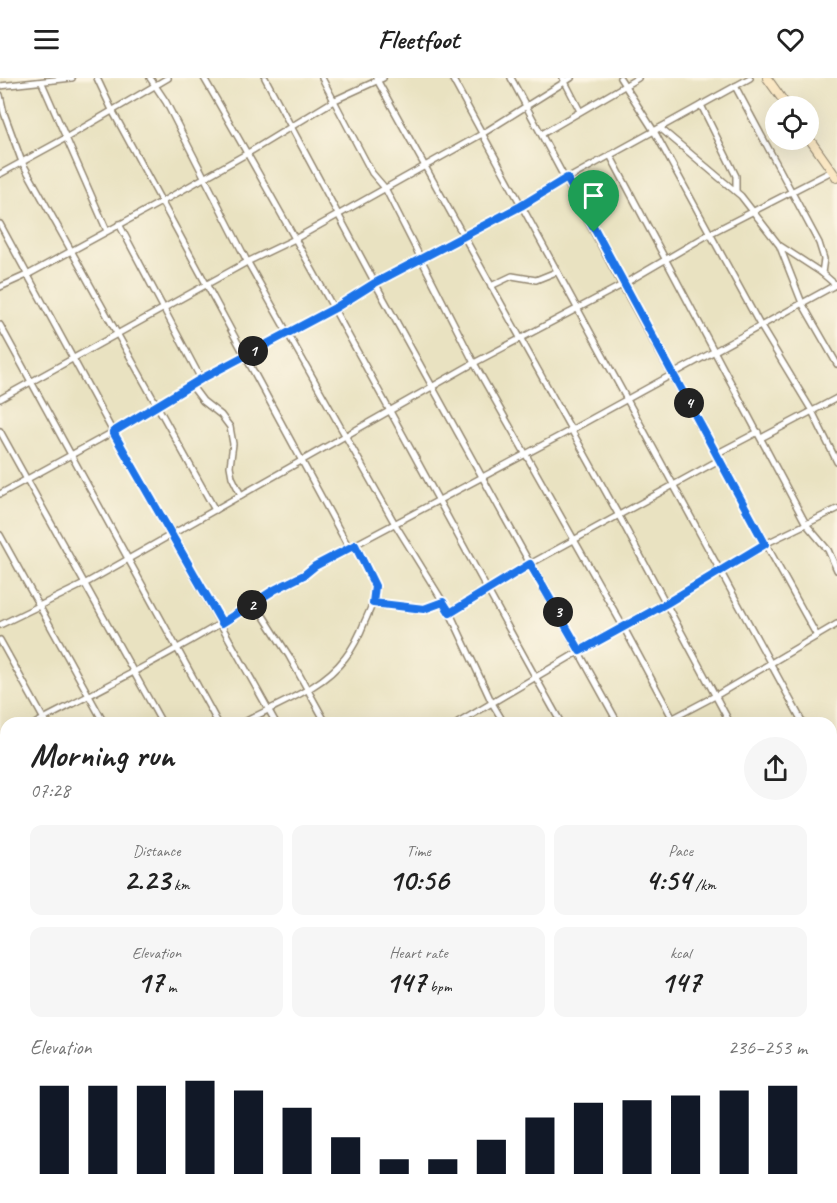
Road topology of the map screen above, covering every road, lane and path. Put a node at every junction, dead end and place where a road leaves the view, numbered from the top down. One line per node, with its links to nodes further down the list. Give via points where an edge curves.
1 (72, 78): 17 (street)
2 (97, 78): 27 (street)
3 (150, 78): 18 (street)
4 (168, 78): 18 (street)
5 (204, 78): 36 (street)
6 (265, 78): 29 (street)
7 (322, 78): 24 (street)
8 (452, 78): 32 (street)
9 (512, 78): 26 (street)
10 (620, 78): 19 (street)
11 (638, 78): 19 (street)
12 (750, 78): 20 (street)
13 (379, 79): 24 (street); 39 (street)
14 (567, 79): 26 (street); 28 (street)
15 (771, 80): 23 (main road)
16 (34, 81): 17 (street); 21 (street)
17 (42, 83): 34 (street)
18 (155, 85): 27 (street); 42 (street)
19 (625, 86): 28 (street); 31 (street)
20 (735, 86): 25 (street); 47 (street)
21 (0, 87)
22 (0, 95): 38 (street)
23 (781, 96)
24 (335, 100): 29 (street); 45 (street, via 372,173)
25 (701, 105): 30 (street); 46 (street, via 736,176)
26 (527, 106): 32 (street); 33 (street)
27 (112, 110): 34 (street); 48 (street)
28 (580, 111): 33 (street)
29 (292, 125): 36 (street); 51 (street)
30 (660, 128): 31 (street); 46 (street)
31 (654, 131): 37 (street); 55 (street)
32 (482, 134): 39 (street); 49 (street)
33 (542, 134): 43 (street)
34 (65, 138): 38 (street); 54 (street)
35 (817, 150): 40 (main road)
36 (248, 153): 42 (street); 57 (street)
37 (610, 155): 43 (street); 61 (street)
38 (22, 162): 41 (street); 59 (street)
39 (424, 166): 45 (street); 56 (street)
40 (832, 171): 44 (main road); 47 (street)
41 (0, 174)
42 (204, 176): 48 (street); 62 (street)
43 (567, 178): 49 (street); 68 (street)
44 (837, 178)
45 (385, 188): 51 (street); 60 (street)
46 (736, 191): 50 (street)
47 (791, 192): 50 (street); 64 (street, via 822,249)
48 (162, 201): 53 (street); 67 (street)
49 (521, 206): 56 (street); 63 (street)
50 (753, 211): 55 (street); 58 (street)
51 (337, 214): 57 (street); 66 (street)
52 (0, 224): 65 (street)
53 (119, 224): 54 (street); 74 (street)
54 (107, 231): 59 (street)
55 (711, 234): 61 (street); 76 (street)
56 (464, 236): 60 (street); 70 (street)
57 (295, 239): 62 (street); 73 (street)
58 (779, 245): 64 (street); 72 (street)
59 (72, 250): 65 (street); 79 (street)
60 (421, 259): 66 (street); 84 (street)
61 (665, 260): 68 (street); 81 (street)
62 (248, 262): 67 (street); 78 (street)
63 (556, 272): 70 (street, via 536,279 512,276); 75 (street)
64 (822, 273): 69 (street)
65 (29, 274): 71 (street); 83 (street)
66 (375, 283): 73 (street); 90 (street)
67 (207, 284): 74 (street); 82 (street)
68 (622, 285): 75 (street); 86 (street)
69 (837, 285): 72 (street)
70 (491, 286): 80 (street)
71 (0, 287)
72 (802, 303): 76 (street); 85 (street)
73 (335, 308): 78 (street); 95 (street)
74 (164, 309): 79 (street); 87 (street)
75 (576, 310): 80 (street); 93 (street)
76 (760, 325): 81 (street); 96 (street)
77 (0, 326): 88 (street)
78 (289, 333): 82 (street); 100 (street)
79 (118, 334): 83 (street); 94 (street)
80 (521, 340): 84 (street); 97 (street)
81 (715, 351): 86 (street); 101 (street)
82 (245, 355): 87 (street); 105 (street)
83 (74, 358): 88 (street); 99 (street)
84 (474, 363): 90 (street); 102 (street)
85 (837, 364)
86 (673, 375): 93 (street); 104 (street)
87 (201, 379): 89 (street)
88 (30, 382): 92 (street); 103 (street)
89 (191, 385): 94 (street); 111 (street, via 230,427 230,466)
90 (433, 387): 95 (street); 107 (street)
91 (837, 398): 96 (street)
92 (0, 399)
93 (626, 400): 97 (street); 109 (street)
94 (156, 405): 99 (street); 114 (street)
95 (390, 411): 100 (street); 112 (street)
96 (812, 411): 101 (street); 106 (street)
97 (571, 430): 102 (street); 115 (street)
98 (0, 431): 108 (street)
99 (113, 432): 103 (street); 119 (street)
100 (346, 435): 105 (street); 116 (street)
101 (760, 435): 104 (street); 117 (street)
102 (526, 454): 107 (street); 120 (street)
103 (70, 455): 108 (street); 123 (street)
104 (718, 457): 109 (street); 121 (street)
105 (301, 460): 111 (street); 122 (street)
106 (837, 462)
107 (482, 477): 112 (street); 124 (street)
108 (26, 478): 110 (street); 127 (street)
109 (672, 485): 115 (street); 125 (street)
110 (0, 494)
111 (241, 495): 114 (street)
112 (438, 501): 116 (street); 128 (street)
113 (837, 509): 117 (street)
114 (215, 510): 119 (street)
115 (618, 514): 120 (street); 132 (street)
116 (395, 524): 122 (street); 129 (street)
117 (806, 524): 121 (street); 126 (street, via 828,550)
118 (0, 535): 133 (street)
119 (171, 535): 123 (street); 135 (street)
120 (573, 539): 124 (street); 138 (street)
121 (765, 544): 125 (street); 139 (street)
122 (352, 546): 130 (street); 131 (street, via 375,586)
123 (128, 559): 127 (street); 141 (street)
124 (530, 564): 128 (street); 142 (street)
125 (721, 570): 132 (street); 143 (street)
126 (837, 570)
127 (86, 583): 133 (street); 144 (street)
128 (488, 589): 134 (street); 145 (street)
129 (443, 602): 131 (street, via 424,609); 134 (street)
130 (255, 603): 135 (street); 146 (street)
131 (373, 603): 146 (street, via 346,658)
132 (667, 603): 138 (street); 147 (street)
133 (39, 606): 137 (street); 148 (street)
134 (450, 613): 149 (street)
135 (222, 623): 141 (street); 150 (street)
136 (837, 624): 139 (street)
137 (0, 625)
138 (624, 628): 142 (street); 163 (street)
139 (817, 636): 143 (street)
140 (0, 640): 151 (street)
141 (176, 649): 144 (street); 155 (street)
142 (580, 651): 145 (street); 162 (street)
143 (770, 664): 147 (street); 166 (street)
144 (135, 672): 148 (street); 154 (street)
145 (535, 678): 149 (street); 161 (street)
146 (308, 688): 150 (street); 158 (street)
147 (717, 695): 164 (street); 165 (street)
148 (90, 696): 152 (street); 153 (street)
149 (492, 703): 159 (street); 160 (street)
150 (268, 708): 156 (street); 157 (street)
151 (43, 717)
152 (52, 717)
153 (101, 717)
154 (159, 717)
155 (215, 717)
156 (253, 717)
157 (273, 717)
158 (323, 717)
159 (468, 717)
160 (500, 717)
161 (558, 717)
162 (615, 717)
163 (671, 717)
164 (680, 717)
165 (727, 717)
166 (800, 717)

